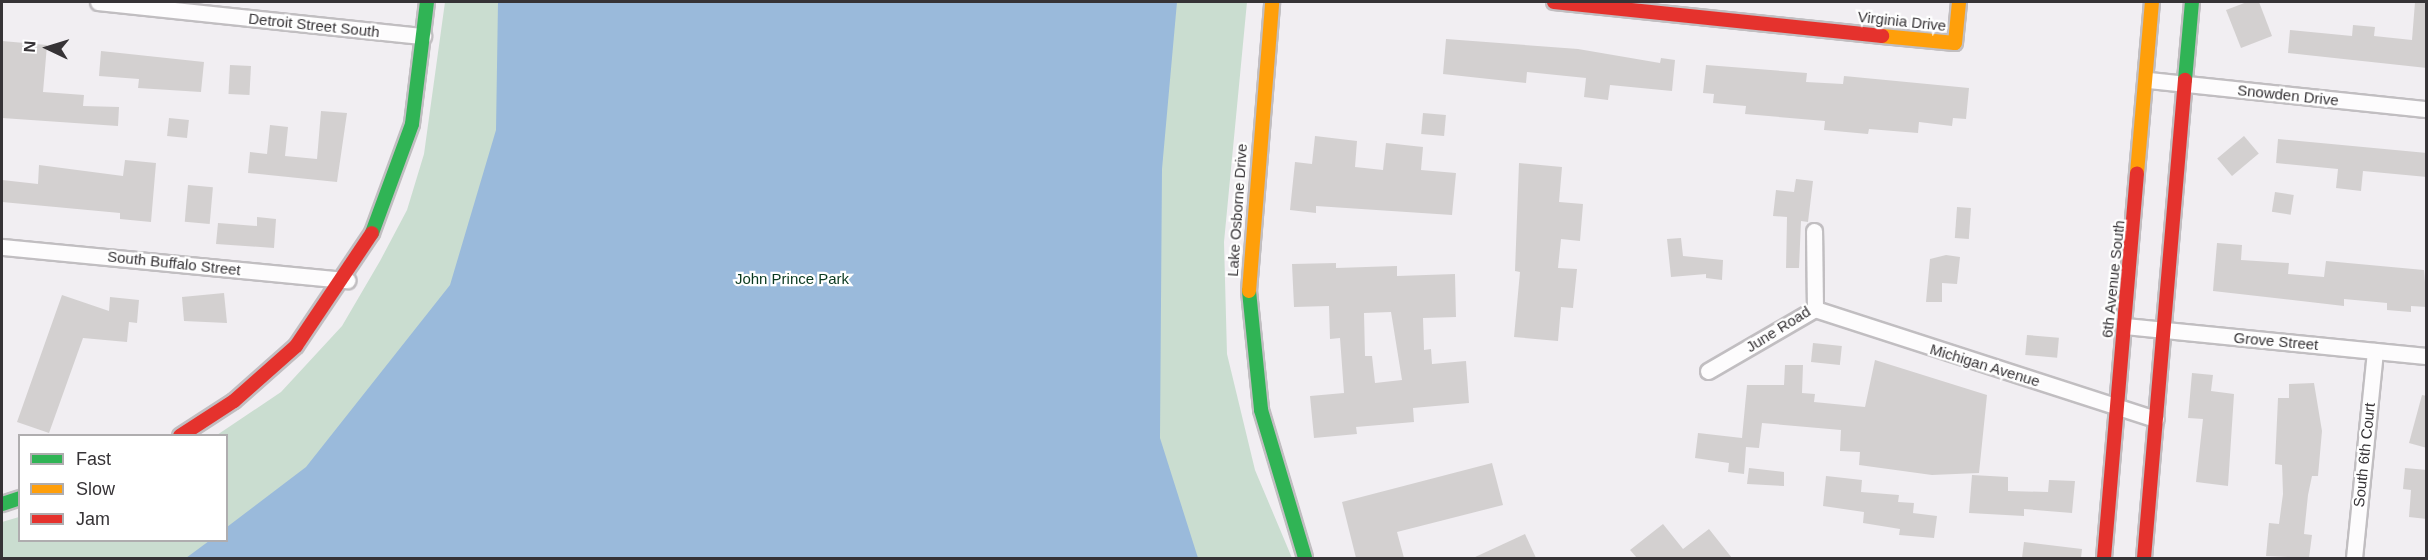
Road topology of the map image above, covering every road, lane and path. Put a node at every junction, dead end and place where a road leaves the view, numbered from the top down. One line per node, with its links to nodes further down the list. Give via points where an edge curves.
1 (98, 2): 8 (street, Detroit Street South)
2 (427, 2): 8 (street)
3 (1272, 2): 26 (street, Lake Osborne Drive, via 1249,231 1249,290 1261,410)
4 (1554, 2): 5 (street, Virginia Drive, via 1955,43)
5 (1959, 2)
6 (2152, 2): 9 (street, 6th Avenue South)
7 (2192, 2): 10 (street)
8 (423, 36): 14 (street, via 399,172)
9 (2149, 80): 10 (street, Snowden Drive); 16 (street, 6th Avenue South)
10 (2186, 84): 11 (street, Snowden Drive); 17 (street)
11 (2427, 109)
12 (1814, 231): 15 (street, June Road)
13 (2, 246): 14 (street, South Buffalo Street)
14 (347, 280): 23 (street, via 296,346 260,381)
15 (1815, 309): 20 (street, June Road); 21 (street, Michigan Avenue)
16 (2125, 326): 17 (street, Grove Street); 21 (street, 6th Avenue South)
17 (2164, 330): 18 (street, Grove Street); 22 (street)
18 (2375, 351): 19 (street, Grove Street); 29 (street, South 6th Court)
19 (2427, 356)
20 (1708, 371)
21 (2117, 406): 22 (street, Michigan Avenue); 27 (street, 6th Avenue South)
22 (2156, 419): 28 (street)
23 (181, 434)
24 (18, 499): 25 (street)
25 (2, 504)
26 (1305, 558)
27 (2104, 558)
28 (2144, 558)
29 (2354, 558)

